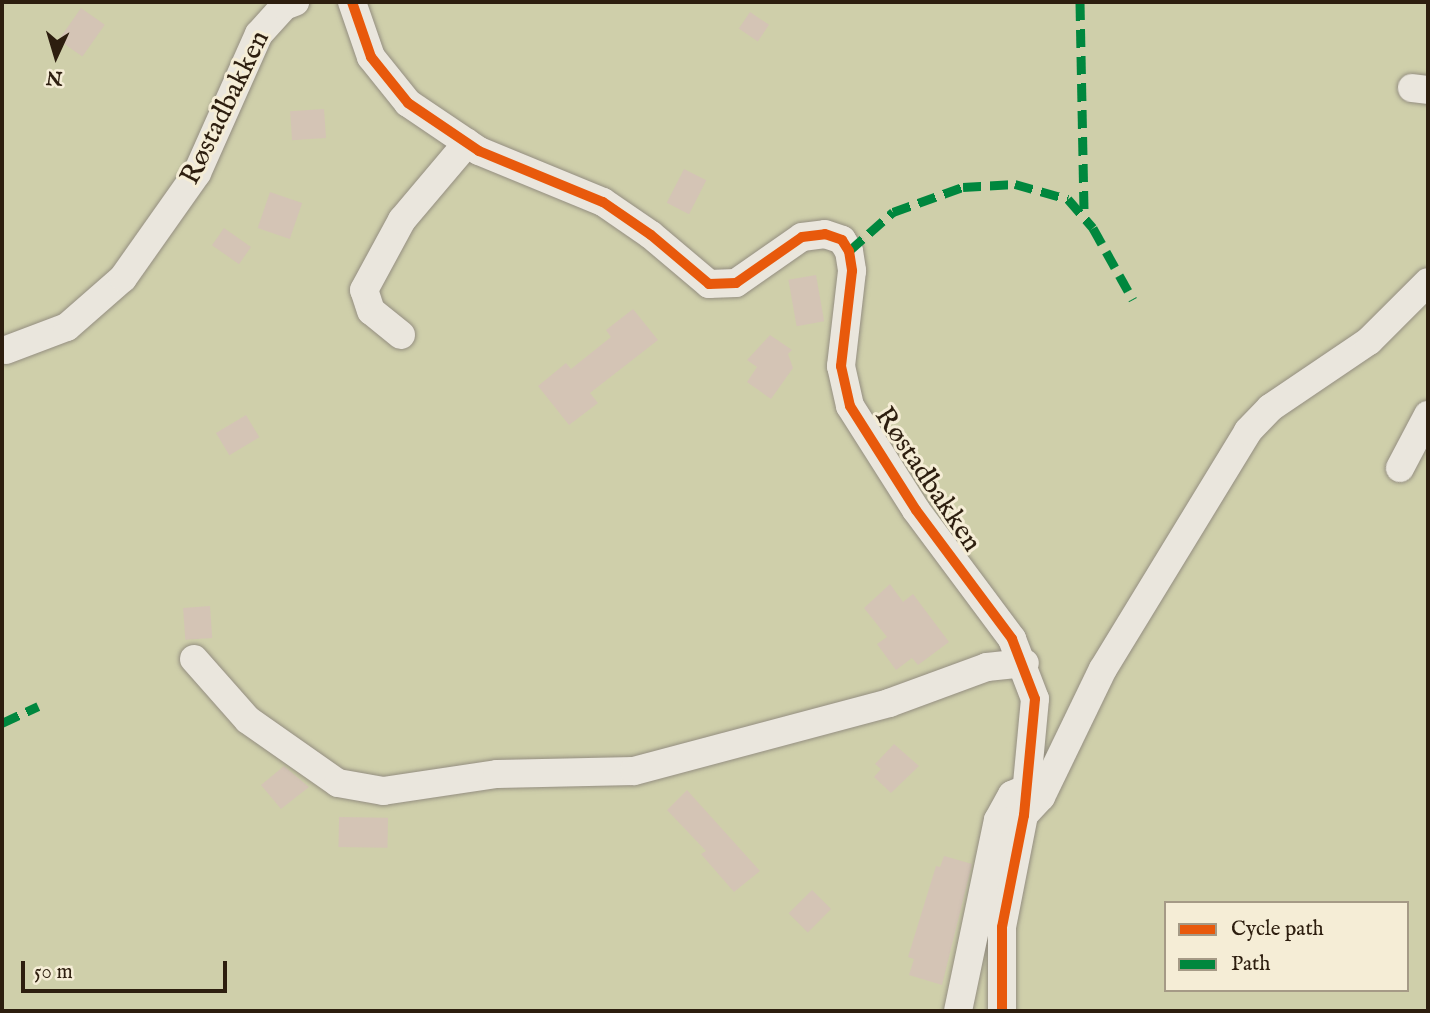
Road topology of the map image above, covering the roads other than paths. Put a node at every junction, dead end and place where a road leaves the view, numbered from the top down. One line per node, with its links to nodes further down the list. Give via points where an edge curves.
1 (295, 2): 6 (street, Røstadbakken, via 284,6 259,34 197,173 123,278 67,327)
2 (352, 2): 3 (street, Røstadbakken, via 364,43 379,69 408,103)
3 (467, 143): 5 (street, via 402,220 364,290 371,311); 10 (street, Røstadbakken, via 603,202 709,284 736,283 802,237 825,234 842,240 852,271 841,366 850,406 909,500)
4 (1428, 282): 11 (street, Røstadbakken, via 1368,341 1270,408 1248,431 1103,669 1041,797)
5 (401, 335)
6 (6, 350)
7 (1428, 415): 8 (street)
8 (1400, 468)
9 (194, 659): 10 (street, via 248,720 338,783 383,791 497,774 634,771 890,703 987,667)
10 (1025, 663): 11 (street, Røstadbakken, via 1036,715)
11 (1025, 802): 12 (street, Røstadbakken, via 1012,795 998,820); 13 (street, Røstadbakken, via 1002,927)
12 (958, 1011)
13 (1002, 1011)

